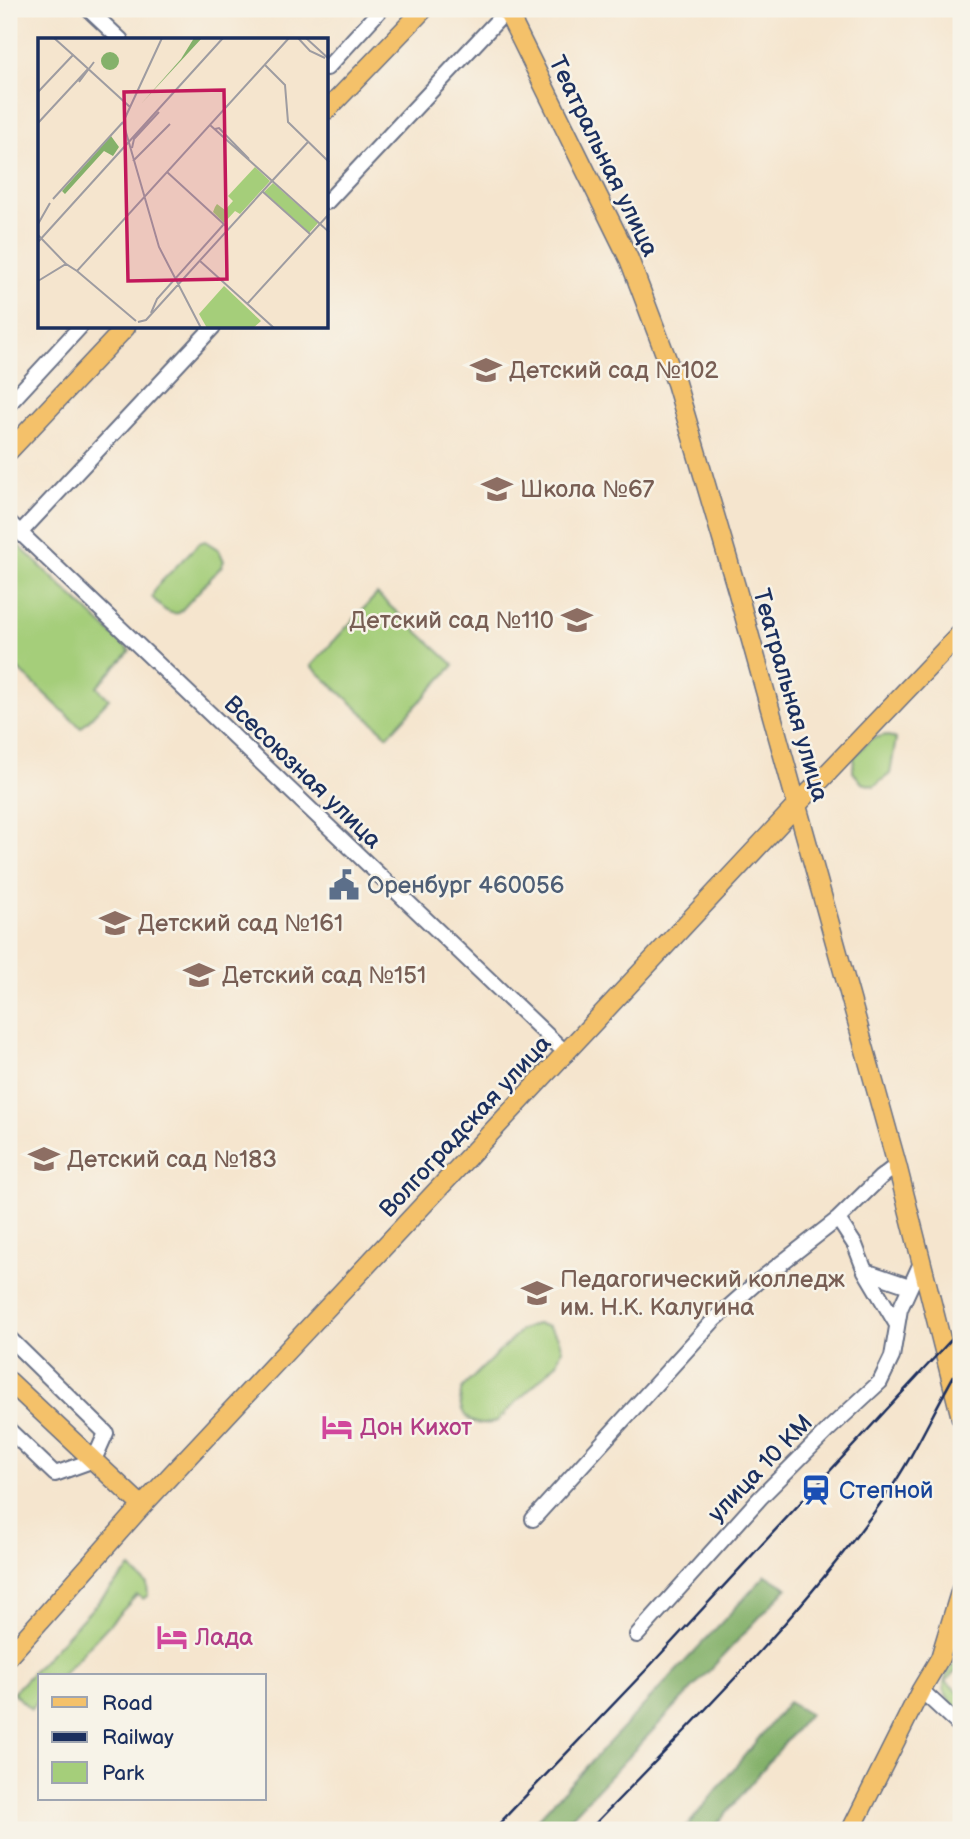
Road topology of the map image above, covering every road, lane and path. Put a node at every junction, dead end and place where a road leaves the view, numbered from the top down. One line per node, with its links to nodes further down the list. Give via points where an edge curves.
1 (88, 9): 5 (street)
2 (381, 9): 6 (street)
3 (424, 9): 7 (main road)
4 (507, 9): 8 (street); 17 (main road, Театральная улица, via 654,321 691,433)
5 (119, 38)
6 (329, 66)
7 (329, 108)
8 (329, 200)
9 (78, 329): 12 (street)
10 (123, 329): 13 (main road)
11 (211, 329): 15 (street)
12 (9, 404)
13 (9, 450)
14 (9, 522): 15 (street, Всесоюзная улица)
15 (20, 533): 18 (street, Всесоюзная улица)
16 (961, 633): 17 (main road, Волгоградская улица)
17 (797, 805): 18 (main road, Волгоградская улица); 19 (main road, Театральная улица)
18 (566, 1054): 30 (main road, Волгоградская улица)
19 (897, 1165): 20 (street); 21 (main road, Театральная улица)
20 (838, 1219): 22 (street); 31 (street, via 715,1320)
21 (921, 1263): 23 (street, улица 10 КМ); 27 (main road, Театральная улица)
22 (865, 1270): 23 (street); 24 (street)
23 (909, 1286): 24 (street, улица 10 КМ)
24 (897, 1325): 33 (street, улица 10 КМ, via 892,1357 880,1382 760,1498)
25 (9, 1338): 29 (street, via 106,1433)
26 (9, 1381): 29 (main road)
27 (961, 1418)
28 (9, 1430): 29 (street, via 55,1474)
29 (94, 1460): 30 (main road)
30 (142, 1506): 35 (main road, Волгоградская улица)
31 (533, 1519)
32 (961, 1589): 36 (main road)
33 (637, 1635)
34 (961, 1637): 36 (main road)
35 (9, 1656)
36 (940, 1658): 37 (main road)
37 (921, 1690): 38 (street); 39 (main road)
38 (961, 1727)
39 (851, 1830)

